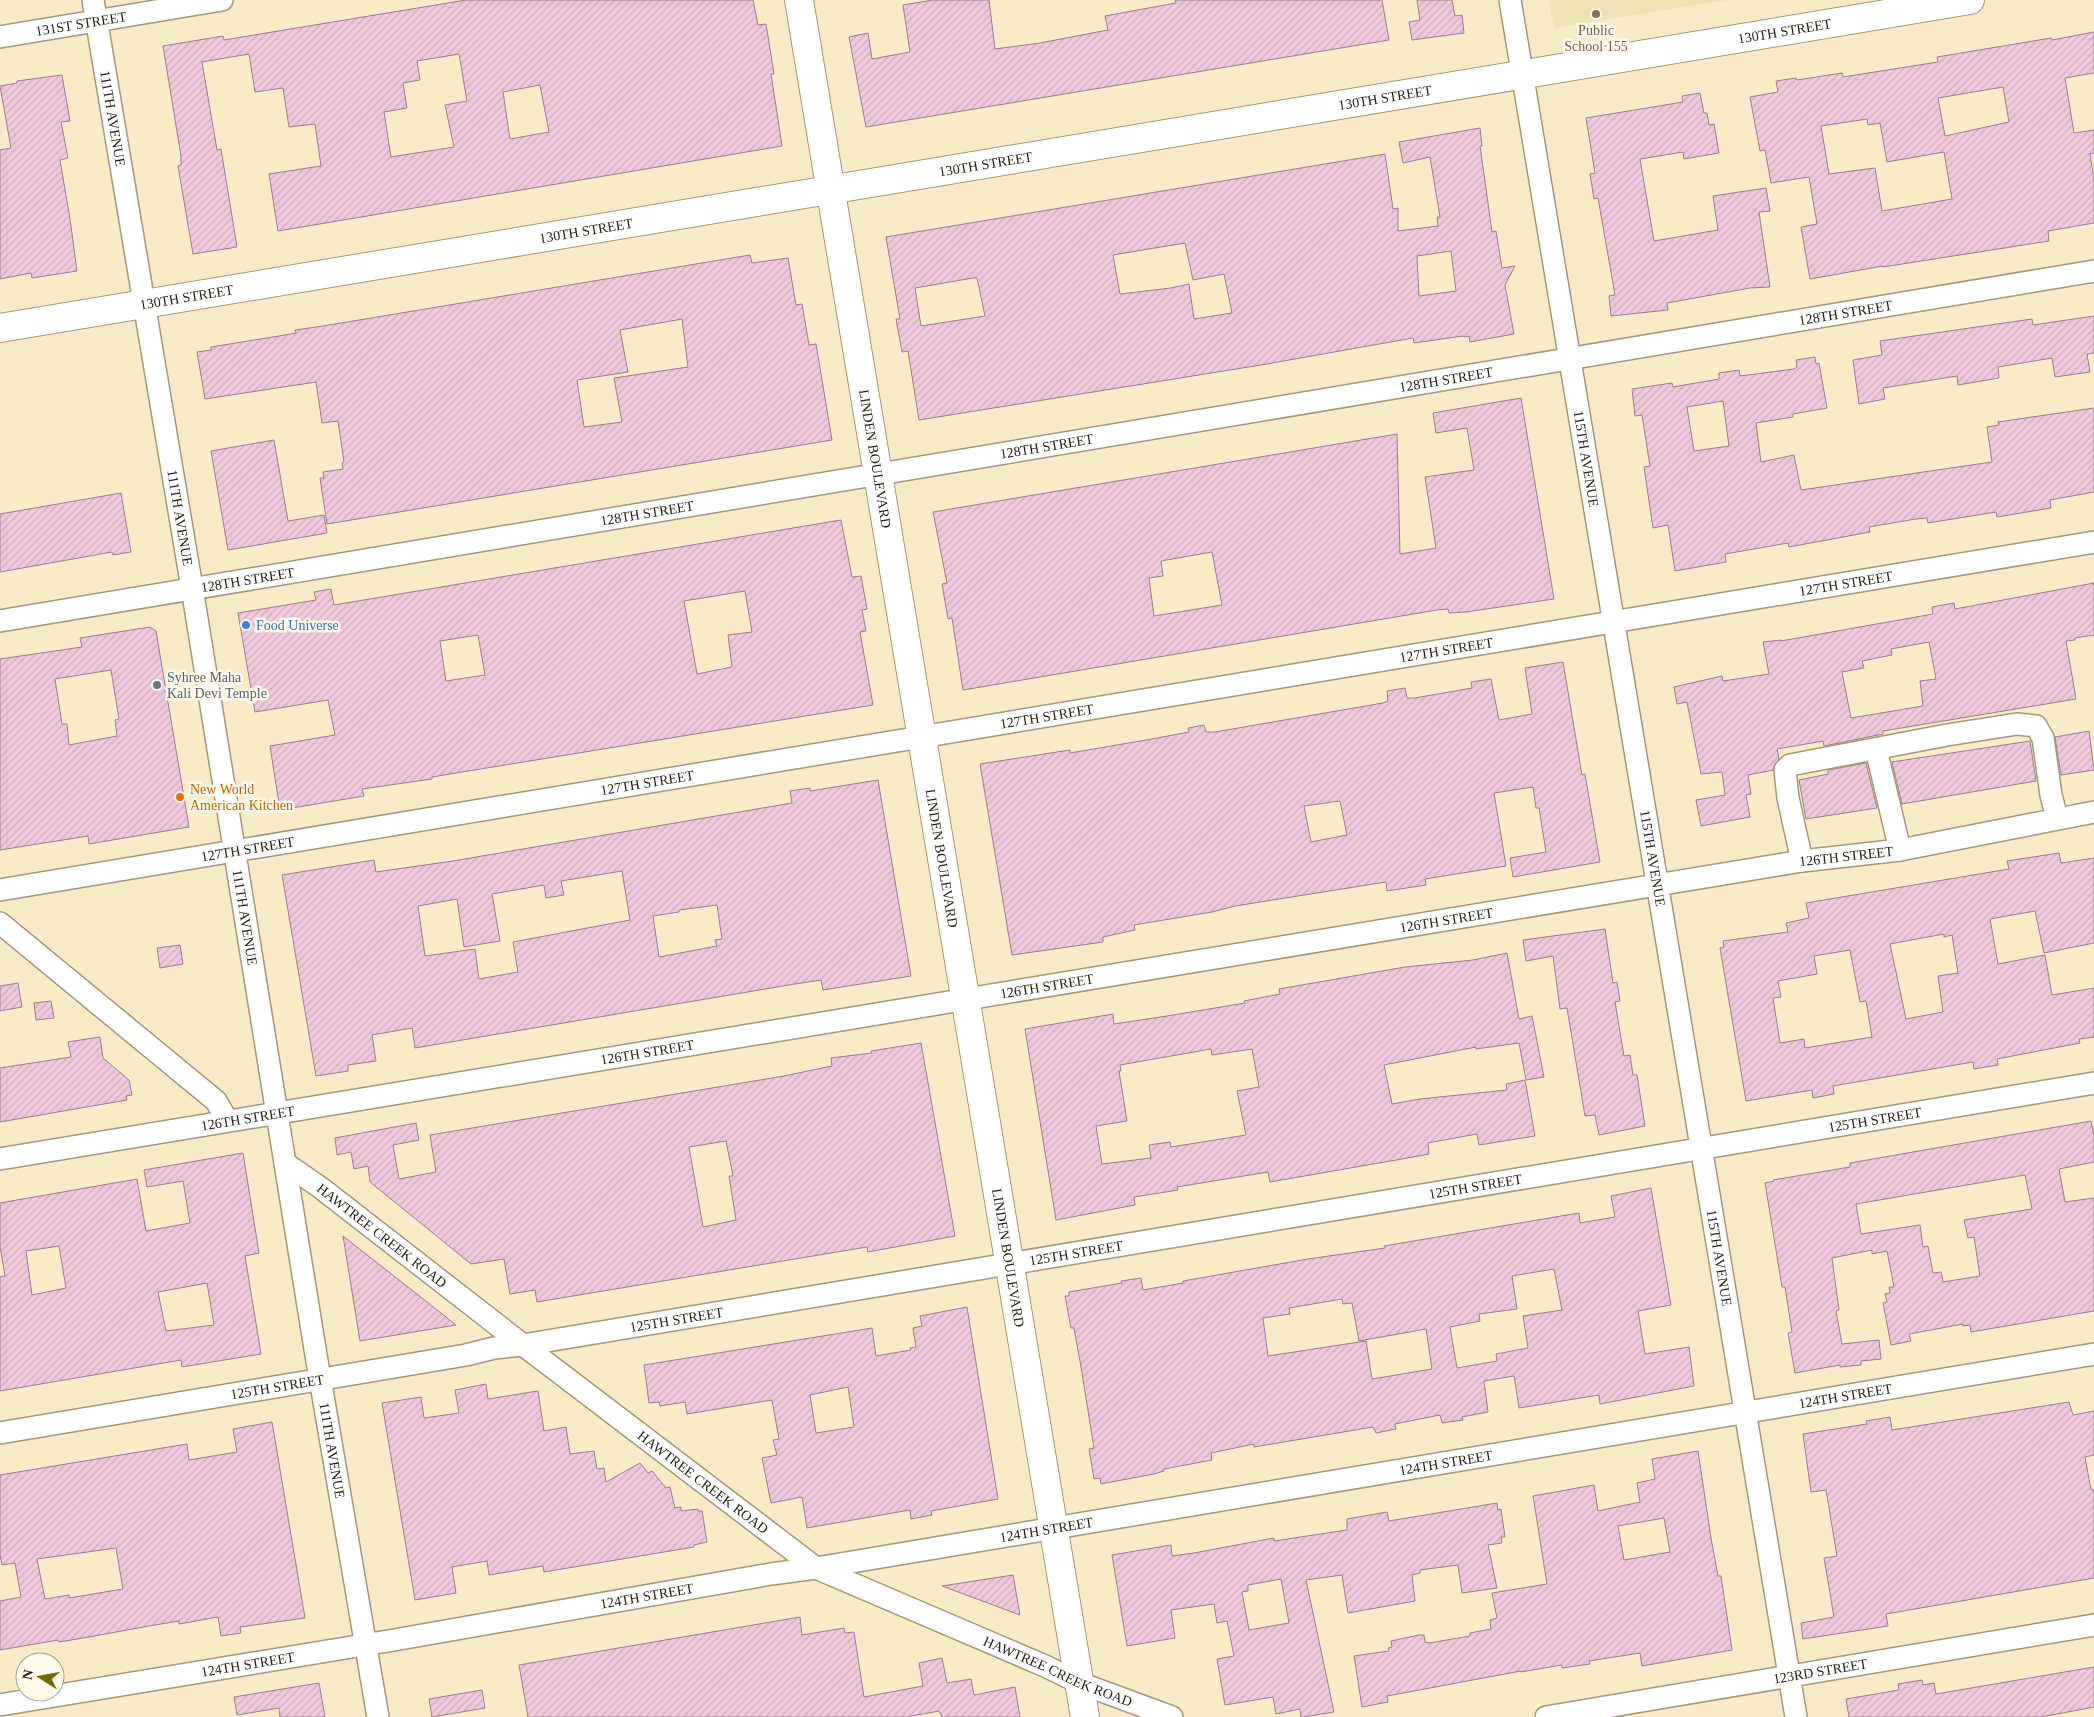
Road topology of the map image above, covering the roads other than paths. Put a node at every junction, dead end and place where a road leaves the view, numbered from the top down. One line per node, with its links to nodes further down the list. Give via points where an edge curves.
1 (93, 0): 6 (street, 111TH AVENUE)
2 (222, 0): 6 (street, 131ST STREET)
3 (799, 0): 9 (street, LINDEN BOULEVARD)
4 (1510, 0): 8 (street, 115TH AVENUE)
5 (1970, 0): 8 (street, 130TH STREET)
6 (96, 21): 7 (street, 131ST STREET); 11 (street, 111TH AVENUE)
7 (0, 37)
8 (1522, 75): 9 (street, 130TH STREET); 13 (street, 115TH AVENUE)
9 (831, 190): 11 (street, 130TH STREET); 14 (street, LINDEN BOULEVARD)
10 (2094, 271): 13 (street, 128TH STREET)
11 (144, 304): 12 (street, 130TH STREET); 16 (street, 111TH AVENUE)
12 (0, 328)
13 (1570, 358): 14 (street, 128TH STREET); 18 (street, 115TH AVENUE)
14 (878, 474): 16 (street, 128TH STREET); 19 (street, LINDEN BOULEVARD)
15 (2094, 542): 18 (street, 127TH STREET)
16 (192, 588): 17 (street, 128TH STREET); 24 (street, 111TH AVENUE)
17 (0, 620)
18 (1613, 621): 19 (street, 127TH STREET); 26 (street, 115TH AVENUE)
19 (922, 737): 24 (street, 127TH STREET); 29 (street, LINDEN BOULEVARD)
20 (1876, 749): 22 (street, via 2016,724 2036,726 2043,738); 23 (street); 25 (street, via 1790,765 1785,770)
21 (2094, 812): 22 (street, 126TH STREET)
22 (2057, 818): 23 (street, 126TH STREET)
23 (1900, 850): 25 (street, 126TH STREET)
24 (235, 852): 27 (street, 127TH STREET); 31 (street, 111TH AVENUE)
25 (1802, 861): 26 (street, 126TH STREET)
26 (1657, 885): 29 (street, 126TH STREET); 33 (street, 115TH AVENUE)
27 (0, 890)
28 (0, 923): 32 (street, via 216,1101)
29 (966, 1000): 31 (street, 126TH STREET); 36 (street, LINDEN BOULEVARD)
30 (2094, 1083): 33 (street, 125TH STREET)
31 (277, 1113): 32 (street, 126TH STREET); 35 (street, 111TH AVENUE)
32 (228, 1120): 34 (street, 126TH STREET)
33 (1701, 1149): 36 (street, 125TH STREET); 40 (street, 115TH AVENUE)
34 (0, 1159)
35 (285, 1163): 37 (street, HAWTREE CREEK ROAD); 39 (street, 111TH AVENUE)
36 (1010, 1264): 37 (street, 125TH STREET); 42 (street, LINDEN BOULEVARD)
37 (523, 1346): 39 (street, 125TH STREET, via 494,1348); 43 (street, HAWTREE CREEK ROAD)
38 (2094, 1354): 40 (street, 124TH STREET)
39 (320, 1379): 41 (street, 125TH STREET); 45 (street, 111TH AVENUE)
40 (1745, 1412): 42 (street, 124TH STREET); 46 (street, 115TH AVENUE)
41 (0, 1433)
42 (1054, 1527): 43 (street, 124TH STREET); 47 (street, LINDEN BOULEVARD)
43 (816, 1568): 45 (street, 124TH STREET); 47 (street, HAWTREE CREEK ROAD)
44 (2094, 1625): 46 (street, 123RD STREET)
45 (366, 1645): 48 (street, 124TH STREET); 49 (street, 111TH AVENUE)
46 (1789, 1676): 52 (street, 123RD STREET); 53 (street, 115TH AVENUE)
47 (1080, 1683): 50 (street, LINDEN BOULEVARD); 51 (street, HAWTREE CREEK ROAD)
48 (0, 1705)
49 (378, 1717)
50 (1085, 1717)
51 (1172, 1717)
52 (1546, 1717)
53 (1796, 1717)

